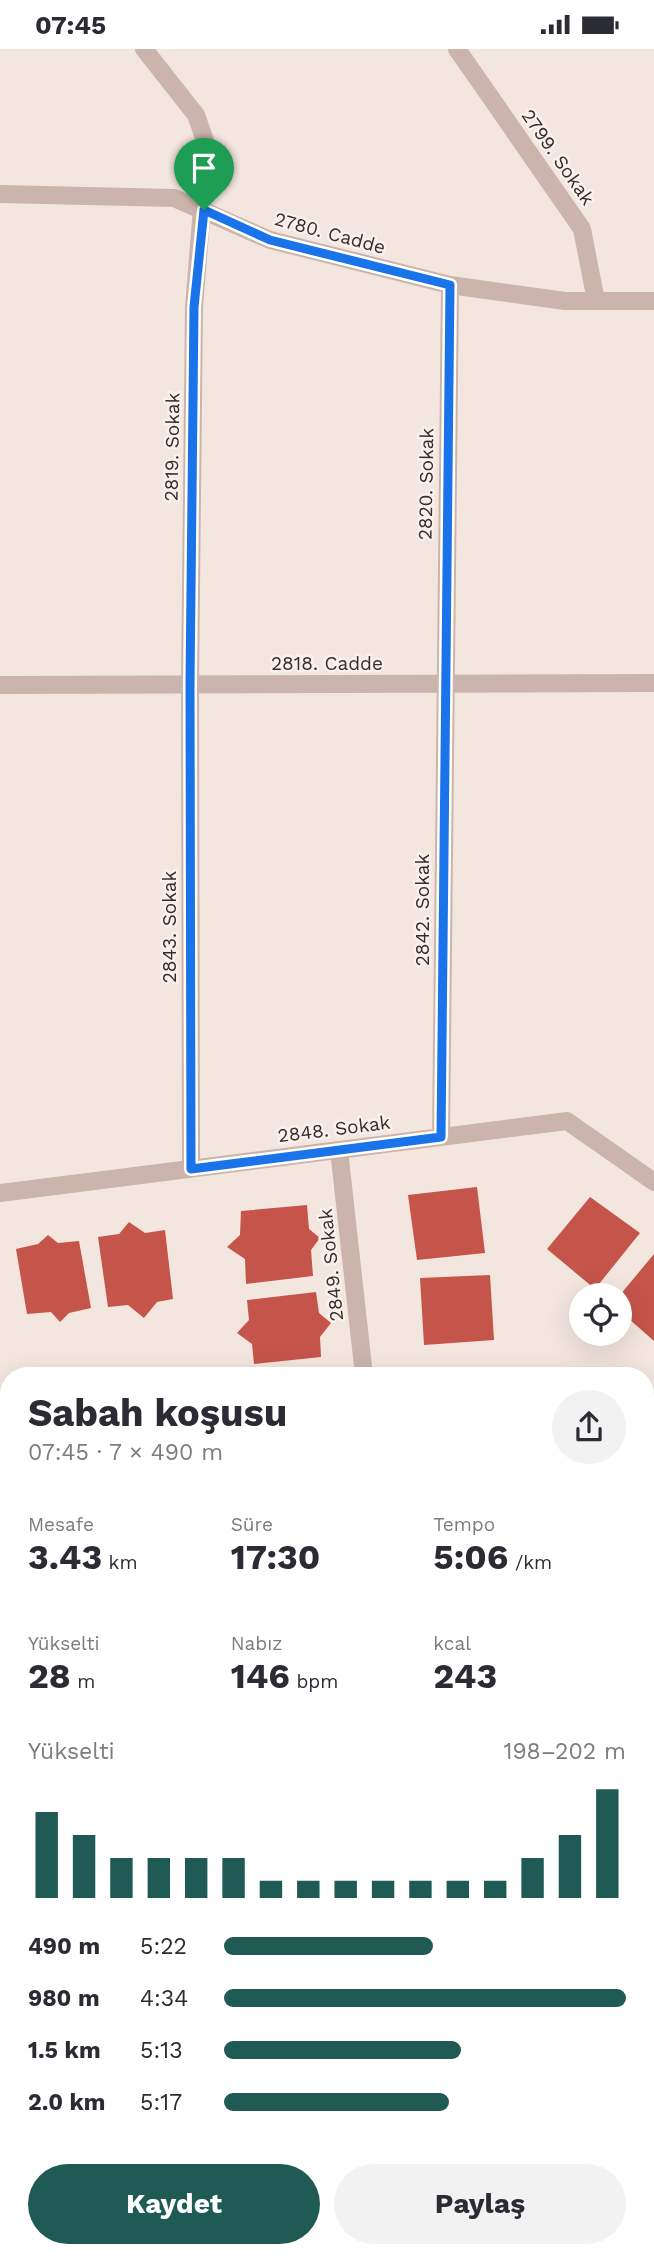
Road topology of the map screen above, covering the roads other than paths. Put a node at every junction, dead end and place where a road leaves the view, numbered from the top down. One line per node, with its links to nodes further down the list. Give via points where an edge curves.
1 (144, 49): 4 (street, 2819. Sokak, via 196,115 207,146)
2 (457, 49): 6 (street, 2799. Sokak, via 582,229)
3 (0, 194): 4 (street, 2780. Cadde, via 174,198)
4 (204, 210): 5 (street, 2780. Cadde, via 270,240); 10 (street, 2819. Sokak, via 194,307)
5 (450, 285): 6 (street, 2780. Cadde); 8 (street, 2820. Sokak)
6 (596, 301): 7 (street, 2780. Cadde)
7 (654, 301)
8 (444, 683): 9 (street, 2818. Cadde); 10 (street, 2818. Cadde); 12 (street, 2842. Sokak)
9 (654, 683)
10 (190, 684): 11 (street, 2818. Cadde); 14 (street, 2843. Sokak)
11 (0, 685)
12 (441, 1137): 13 (street, 2848. Sokak); 15 (street, 2848. Sokak, via 567,1121)
13 (339, 1150): 14 (street, 2848. Sokak); 17 (street, 2849. Sokak)
14 (191, 1169): 16 (street, 2848. Sokak)
15 (654, 1182)
16 (0, 1193)
17 (363, 1367)

